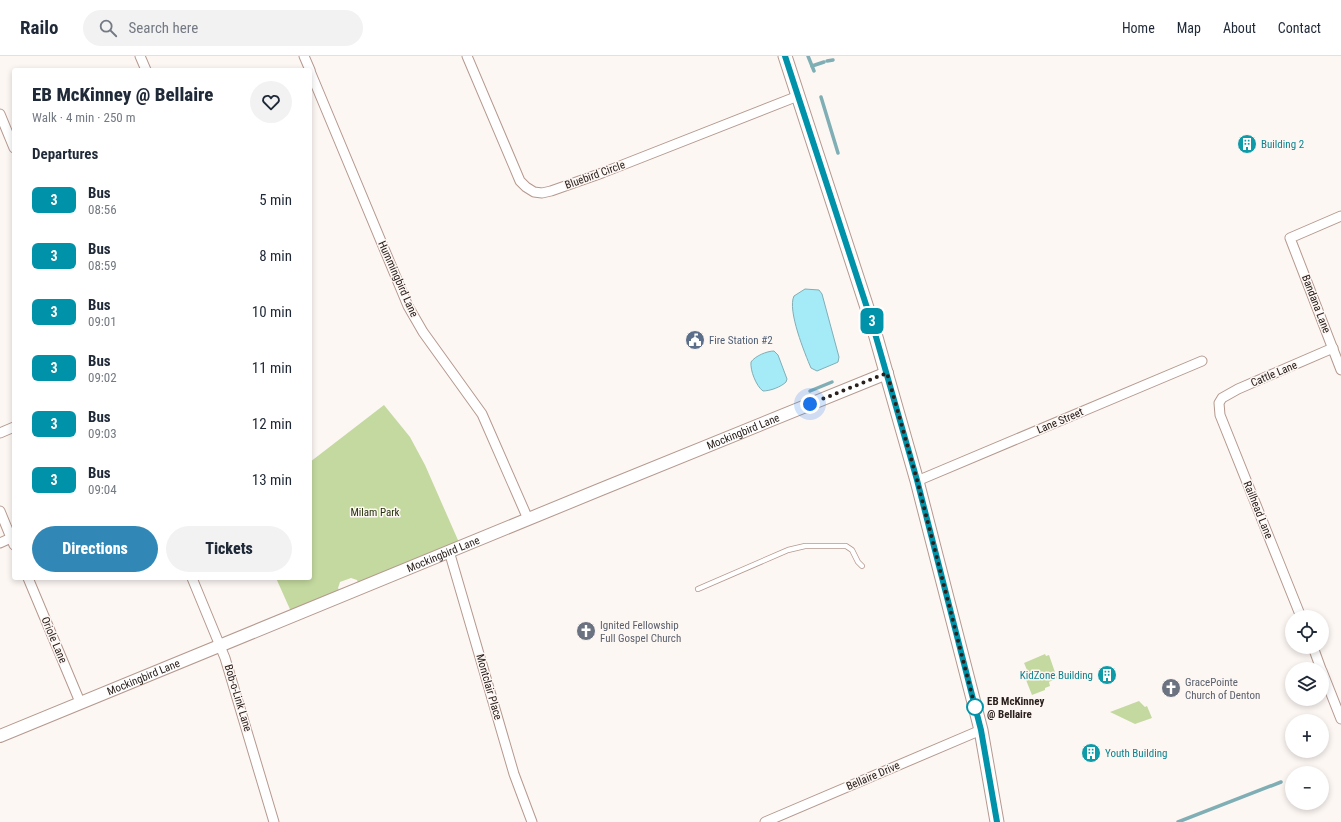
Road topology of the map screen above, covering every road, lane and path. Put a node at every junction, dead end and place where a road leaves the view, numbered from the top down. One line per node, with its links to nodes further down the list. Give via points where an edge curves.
1 (140, 56): 5 (street)
2 (304, 56): 6 (street, Hummingbird Lane)
3 (467, 56): 8 (street, Bluebird Circle, via 520,181 528,189 539,193 602,173)
4 (785, 56): 8 (main road)
5 (145, 68)
6 (309, 68)
7 (312, 75): 21 (street, Hummingbird Lane, via 408,306 423,332 482,414)
8 (798, 96): 15 (main road)
9 (0, 114): 10 (street)
10 (12, 143)
11 (1341, 216): 12 (street, Bandana Lane, via 1290,238)
12 (1333, 348): 14 (street, Bandana Lane); 16 (street, Cattle Lane, via 1238,389 1222,398)
13 (1202, 361): 19 (street, Lane Street)
14 (1341, 370)
15 (887, 373): 19 (main road); 21 (street, Mockingbird Lane)
16 (1219, 403): 30 (street, Railhead Lane, via 1220,414)
17 (12, 428): 18 (street)
18 (0, 433)
19 (917, 480): 35 (main road)
20 (0, 511): 22 (street)
21 (528, 519): 25 (street, Mockingbird Lane)
22 (12, 539)
23 (12, 541): 24 (street)
24 (0, 543)
25 (449, 551): 31 (street, Mockingbird Lane); 38 (street, Montclair Place, via 514,774)
26 (862, 566): 29 (lane, via 852,550 846,546 805,546 788,550)
27 (29, 580): 33 (street, Oriole Lane)
28 (193, 580): 31 (street, Bob-o-Link Lane)
29 (698, 589)
30 (1298, 610)
31 (220, 646): 33 (street, Mockingbird Lane); 37 (street, Bob-o-Link Lane)
32 (1329, 688): 34 (street)
33 (80, 702): 36 (street, Mockingbird Lane)
34 (1341, 719)
35 (981, 730): 39 (street, Bellaire Drive); 40 (main road)
36 (0, 736)
37 (274, 822)
38 (532, 822)
39 (765, 822)
40 (997, 822)

